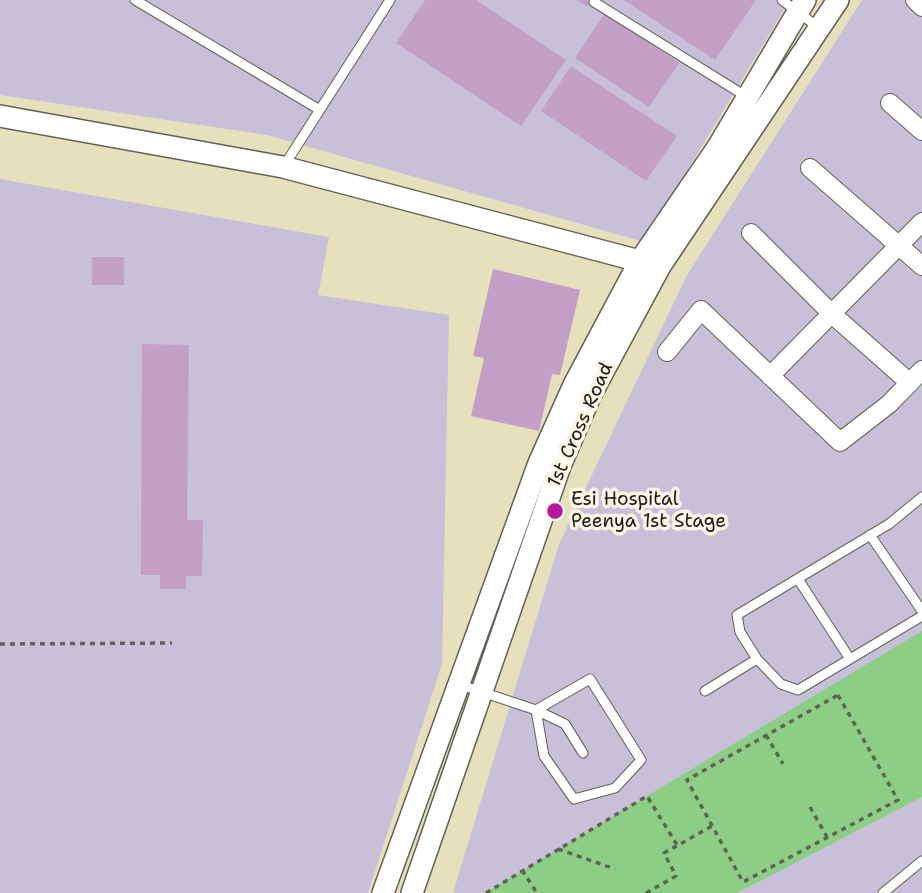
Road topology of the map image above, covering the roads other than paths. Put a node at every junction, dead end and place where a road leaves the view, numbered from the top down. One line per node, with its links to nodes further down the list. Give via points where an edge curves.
1 (135, 0): 11 (lane)
2 (390, 0): 11 (lane)
3 (838, 0): 8 (street, 1st Cross Road)
4 (915, 0): 7 (street)
5 (594, 2): 9 (lane)
6 (795, 4): 8 (lane); 9 (street)
7 (922, 8)
8 (820, 29): 19 (street, 1st Cross Road)
9 (747, 97): 19 (street)
10 (890, 103): 13 (street)
11 (320, 110): 14 (lane)
12 (0, 116): 14 (street)
13 (922, 131)
14 (283, 167): 19 (street)
15 (810, 168): 18 (street)
16 (922, 222): 18 (street)
17 (751, 233): 21 (street)
18 (900, 246): 20 (street); 21 (street)
19 (650, 264): 31 (street, via 574,385 539,463); 33 (street, 1st Cross Road, via 560,466)
20 (922, 267)
21 (832, 315): 23 (street); 24 (street)
22 (667, 352): 23 (street, via 701,310)
23 (771, 376): 24 (street, via 840,442)
24 (916, 376)
25 (922, 497): 26 (lane)
26 (870, 535): 27 (lane); 28 (lane)
27 (798, 579): 29 (lane, via 737,615 740,632); 30 (lane)
28 (922, 613): 30 (lane)
29 (757, 659): 30 (lane, via 781,684 798,690); 32 (lane)
30 (850, 659)
31 (458, 684): 33 (lane); 37 (street)
32 (705, 691)
33 (482, 692): 34 (lane); 38 (street, 1st Cross Road)
34 (536, 710): 34 (lane, via 590,679 641,760 615,788 574,799 544,756); 35 (lane, via 565,724)
35 (583, 753)
36 (922, 861): 39 (lane)
37 (383, 893)
38 (412, 893)
39 (883, 893)

